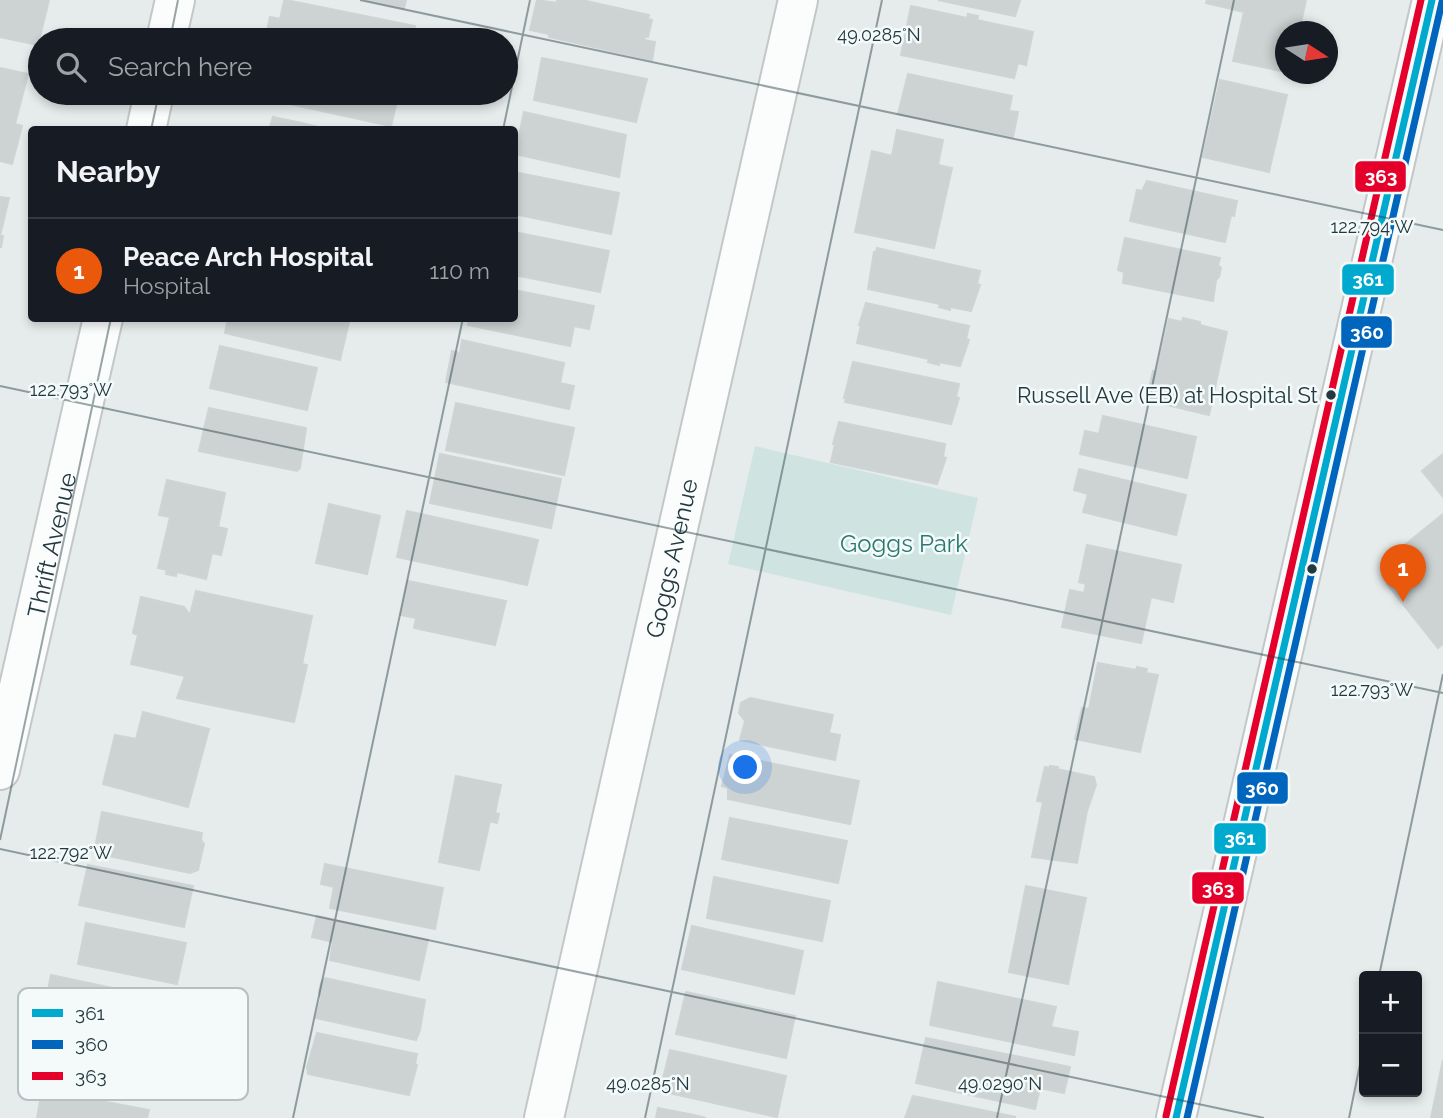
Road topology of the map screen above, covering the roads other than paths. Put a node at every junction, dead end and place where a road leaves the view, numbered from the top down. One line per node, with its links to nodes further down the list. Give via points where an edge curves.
1 (175, 0): 4 (street)
2 (799, 0): 9 (street, Goggs Avenue)
3 (1432, 0): 10 (street)
4 (169, 28)
5 (151, 105): 6 (street)
6 (147, 126)
7 (102, 322): 8 (street, Thrift Avenue)
8 (0, 770)
9 (544, 1118)
10 (1176, 1118)

